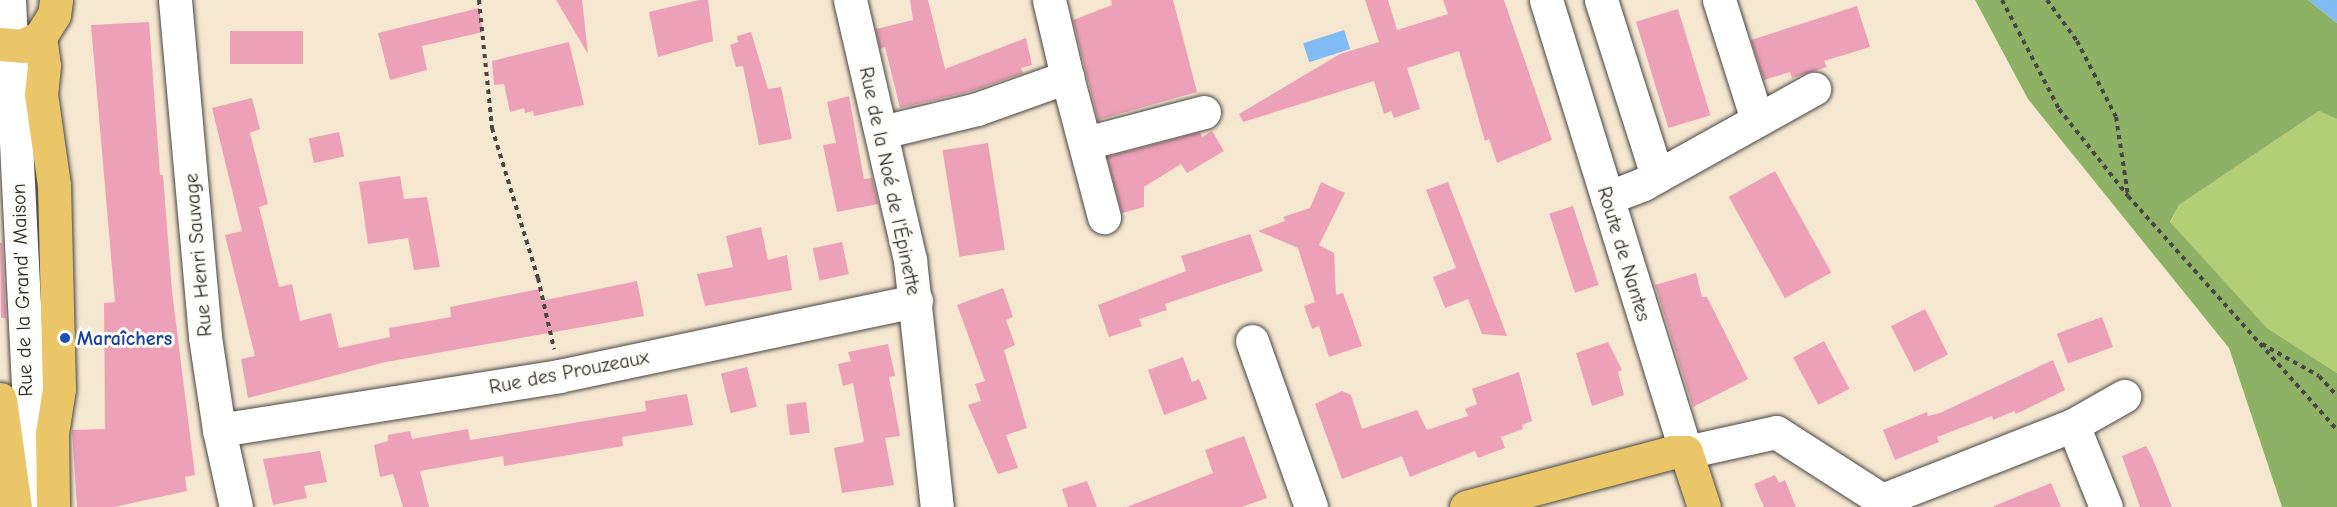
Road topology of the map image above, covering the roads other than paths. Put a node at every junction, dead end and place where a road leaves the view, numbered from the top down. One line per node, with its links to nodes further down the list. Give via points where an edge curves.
1 (9, 0): 9 (street, Rue de la Grand' Maison)
2 (175, 0): 24 (street, Rue Henri Sauvage, via 205,337)
3 (850, 0): 14 (street, Rue de la Noé de l'Épinette)
4 (1049, 0): 10 (street)
5 (1546, 0): 17 (street, Route de Nantes)
6 (1601, 0): 16 (street)
7 (1719, 0): 13 (street)
8 (60, 1): 9 (main road, via 49,27)
9 (17, 43): 27 (street, Rue de la Grand' Maison); 29 (main road, Rue de la Grand' Maison, via 44,66 41,94 54,185 59,390 52,433)
10 (1067, 77): 14 (street, via 977,109); 15 (street)
11 (1814, 88): 13 (street)
12 (1204, 112): 15 (street)
13 (1757, 120): 16 (street)
14 (882, 132): 19 (street, Rue de la Noé de l'Épinette)
15 (1086, 143): 18 (street)
16 (1657, 176): 17 (street)
17 (1607, 198): 26 (street, Route de Nantes)
18 (1104, 217)
19 (916, 301): 24 (street, Rue des Prouzeaux, via 559,376); 31 (street, Rue de la Noé de l'Épinette)
20 (1252, 341): 32 (street)
21 (2124, 396): 23 (street)
22 (0, 399): 25 (main road, Rue de la Grand' Maison)
23 (2073, 425): 28 (street); 35 (street)
24 (219, 430): 30 (street, Rue Henri Sauvage)
25 (4, 435): 27 (main road, Rue de la Grand' Maison)
26 (1686, 452): 28 (street, via 1776,432); 33 (main road, via 1672,452); 34 (main road, Route de Nantes)
27 (16, 503)
28 (1882, 503)
29 (53, 507)
30 (236, 507)
31 (937, 507)
32 (1311, 507)
33 (1466, 507)
34 (1704, 507)
35 (2106, 507)

